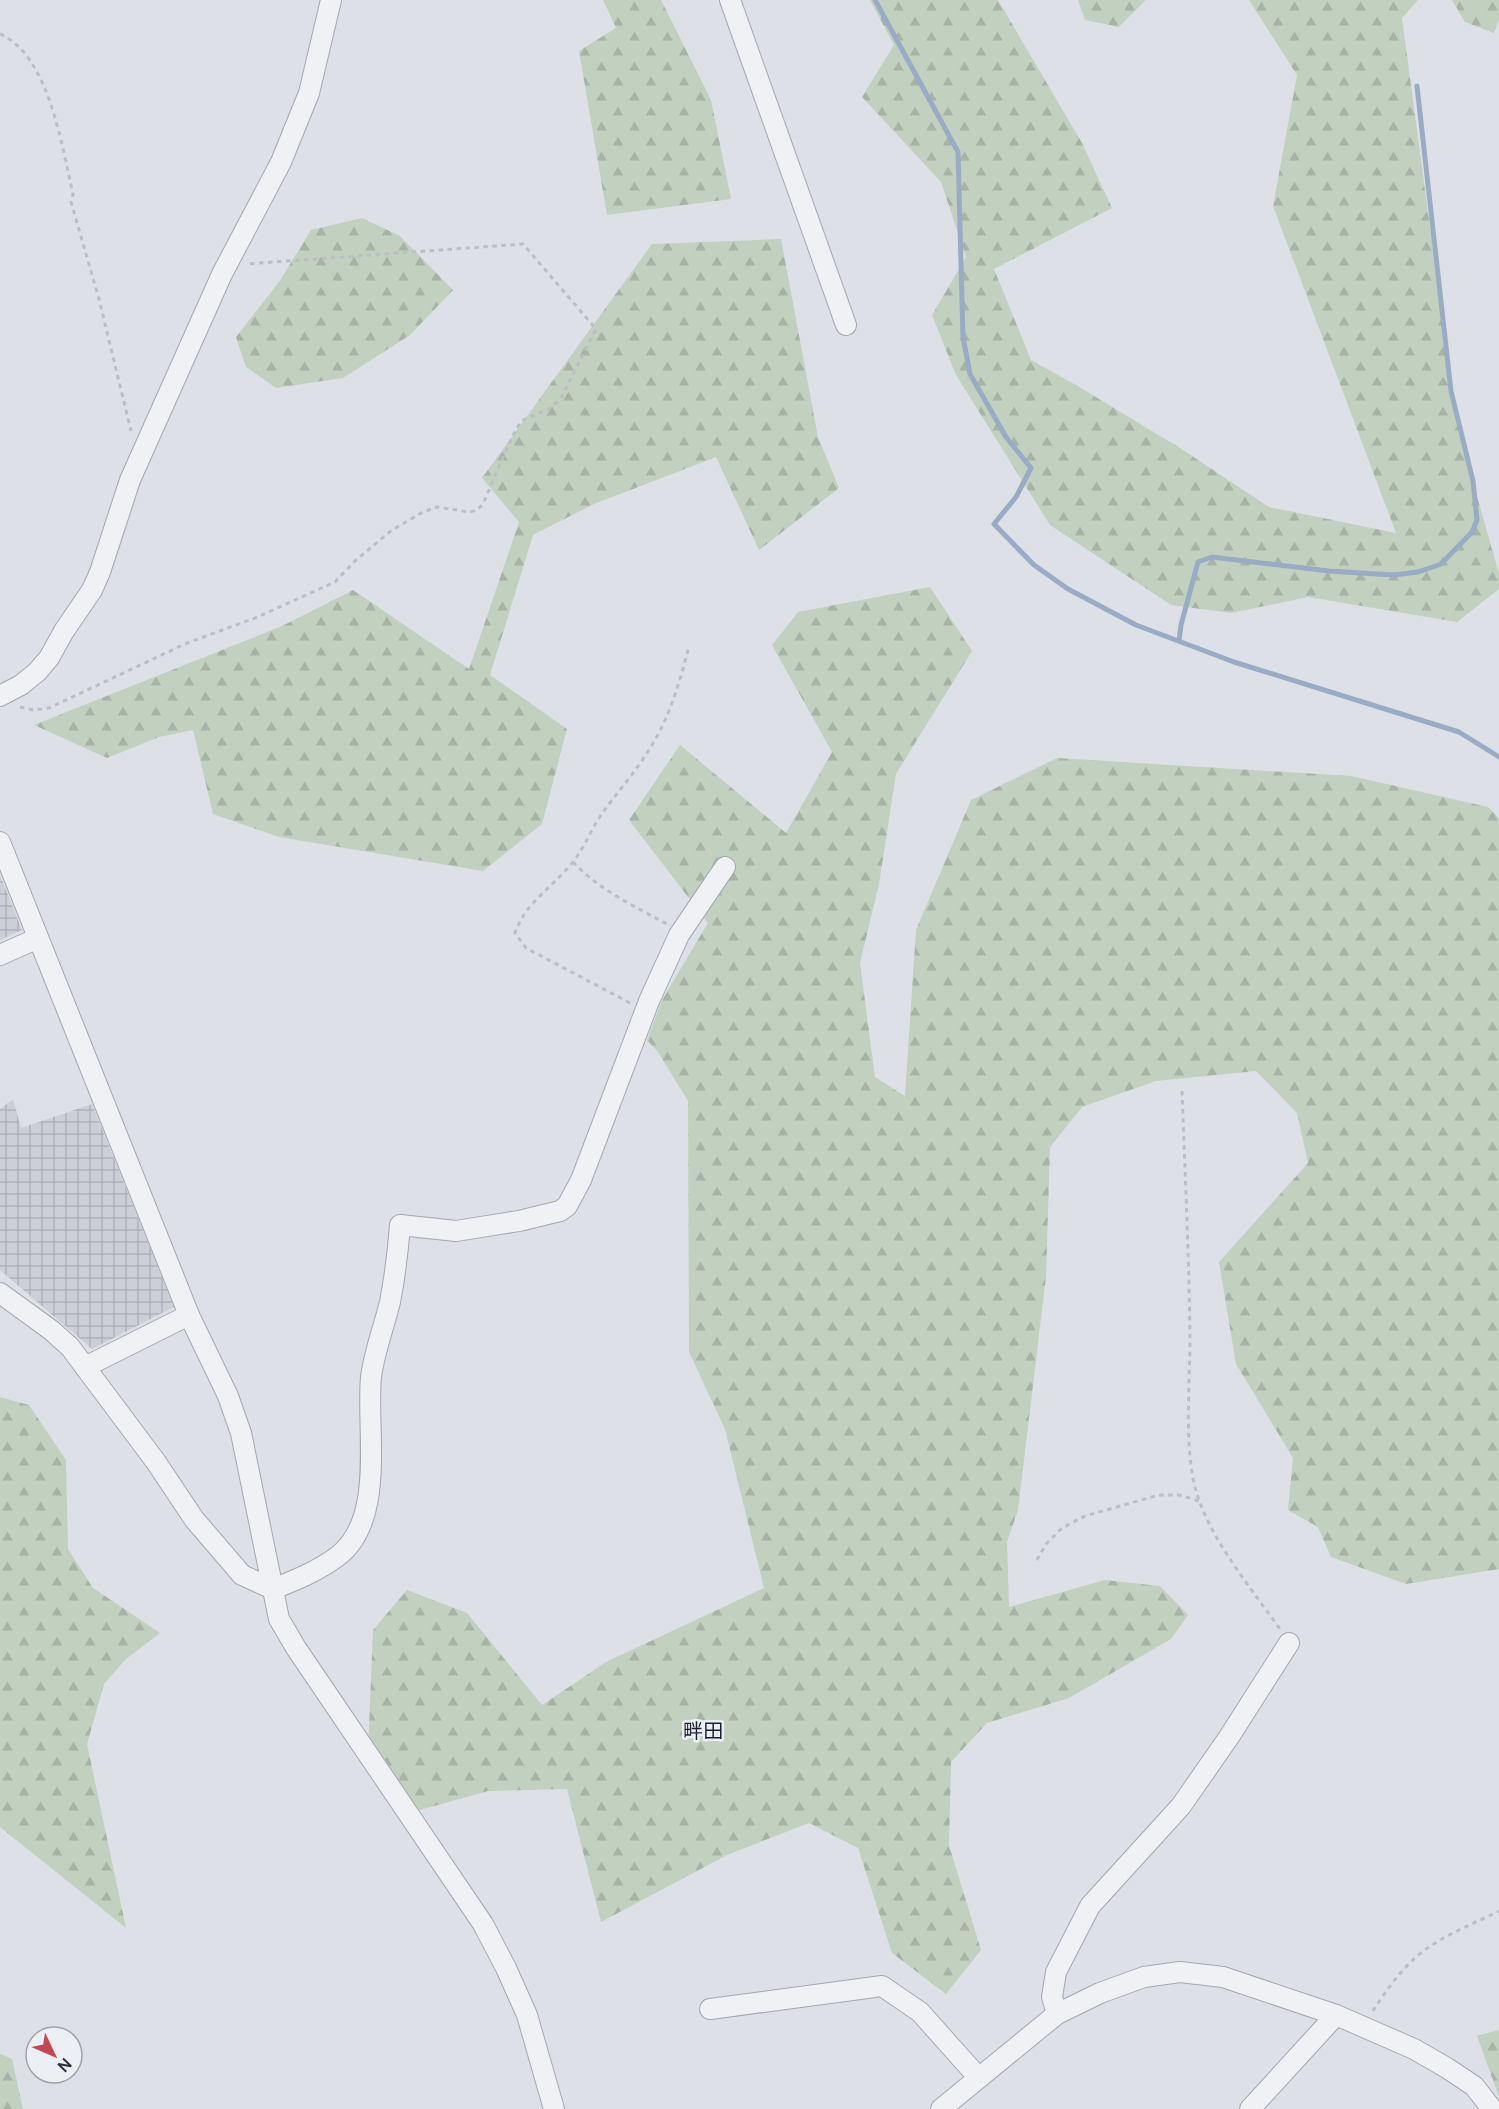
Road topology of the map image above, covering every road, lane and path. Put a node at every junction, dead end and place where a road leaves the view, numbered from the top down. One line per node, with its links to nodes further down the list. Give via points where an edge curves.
1 (331, 0): 4 (street, via 309,93 281,162)
2 (730, 0): 5 (street)
3 (0, 34): 6 (path, via 19,47 38,71 54,112 73,194 71,202)
4 (226, 266): 6 (street); 8 (path, via 523,244 596,329 561,398 549,409 521,421 477,510 437,507 423,512 392,530 335,582 187,643 49,708 33,710)
5 (846, 325)
6 (138, 462): 8 (street, via 92,590 49,658)
7 (689, 645): 10 (path, via 667,717 651,747)
8 (5, 700)
9 (0, 842): 13 (street)
10 (573, 862): 12 (path, via 601,887); 15 (path, via 527,910 515,933 526,948)
11 (725, 867): 12 (street)
12 (681, 932): 15 (street)
13 (38, 938): 14 (street); 18 (street)
14 (0, 956)
15 (645, 1011): 22 (street, via 581,1180 567,1206 519,1221 456,1231 400,1225 396,1272 371,1375 371,1478 366,1511 355,1536 340,1554 314,1572)
16 (1182, 1091): 20 (path, via 1190,1454)
17 (0, 1293): 19 (street, via 51,1330)
18 (189, 1315): 19 (street); 22 (street, via 228,1396 241,1433)
19 (86, 1367): 22 (street, via 194,1519 242,1575)
20 (1199, 1502): 21 (path, via 1180,1495 1159,1495 1085,1516 1062,1528); 23 (path, via 1240,1573)
21 (1037, 1560)
22 (273, 1589): 30 (street, via 279,1619 296,1648 483,1924 527,2015)
23 (1289, 1643): 26 (street, via 1181,1806 1090,1906 1056,1972 1052,1997)
24 (1499, 1911): 28 (path, via 1416,1957 1384,1993)
25 (710, 2008): 29 (street, via 882,1986 920,2012)
26 (1057, 2014): 27 (street, via 1144,1977 1179,1972 1223,1977); 29 (street)
27 (1336, 2015): 28 (street); 32 (street)
28 (1363, 2028): 33 (street, via 1447,2068 1474,2086)
29 (978, 2078): 31 (street)
30 (554, 2109)
31 (941, 2109)
32 (1250, 2109)
33 (1492, 2109)

